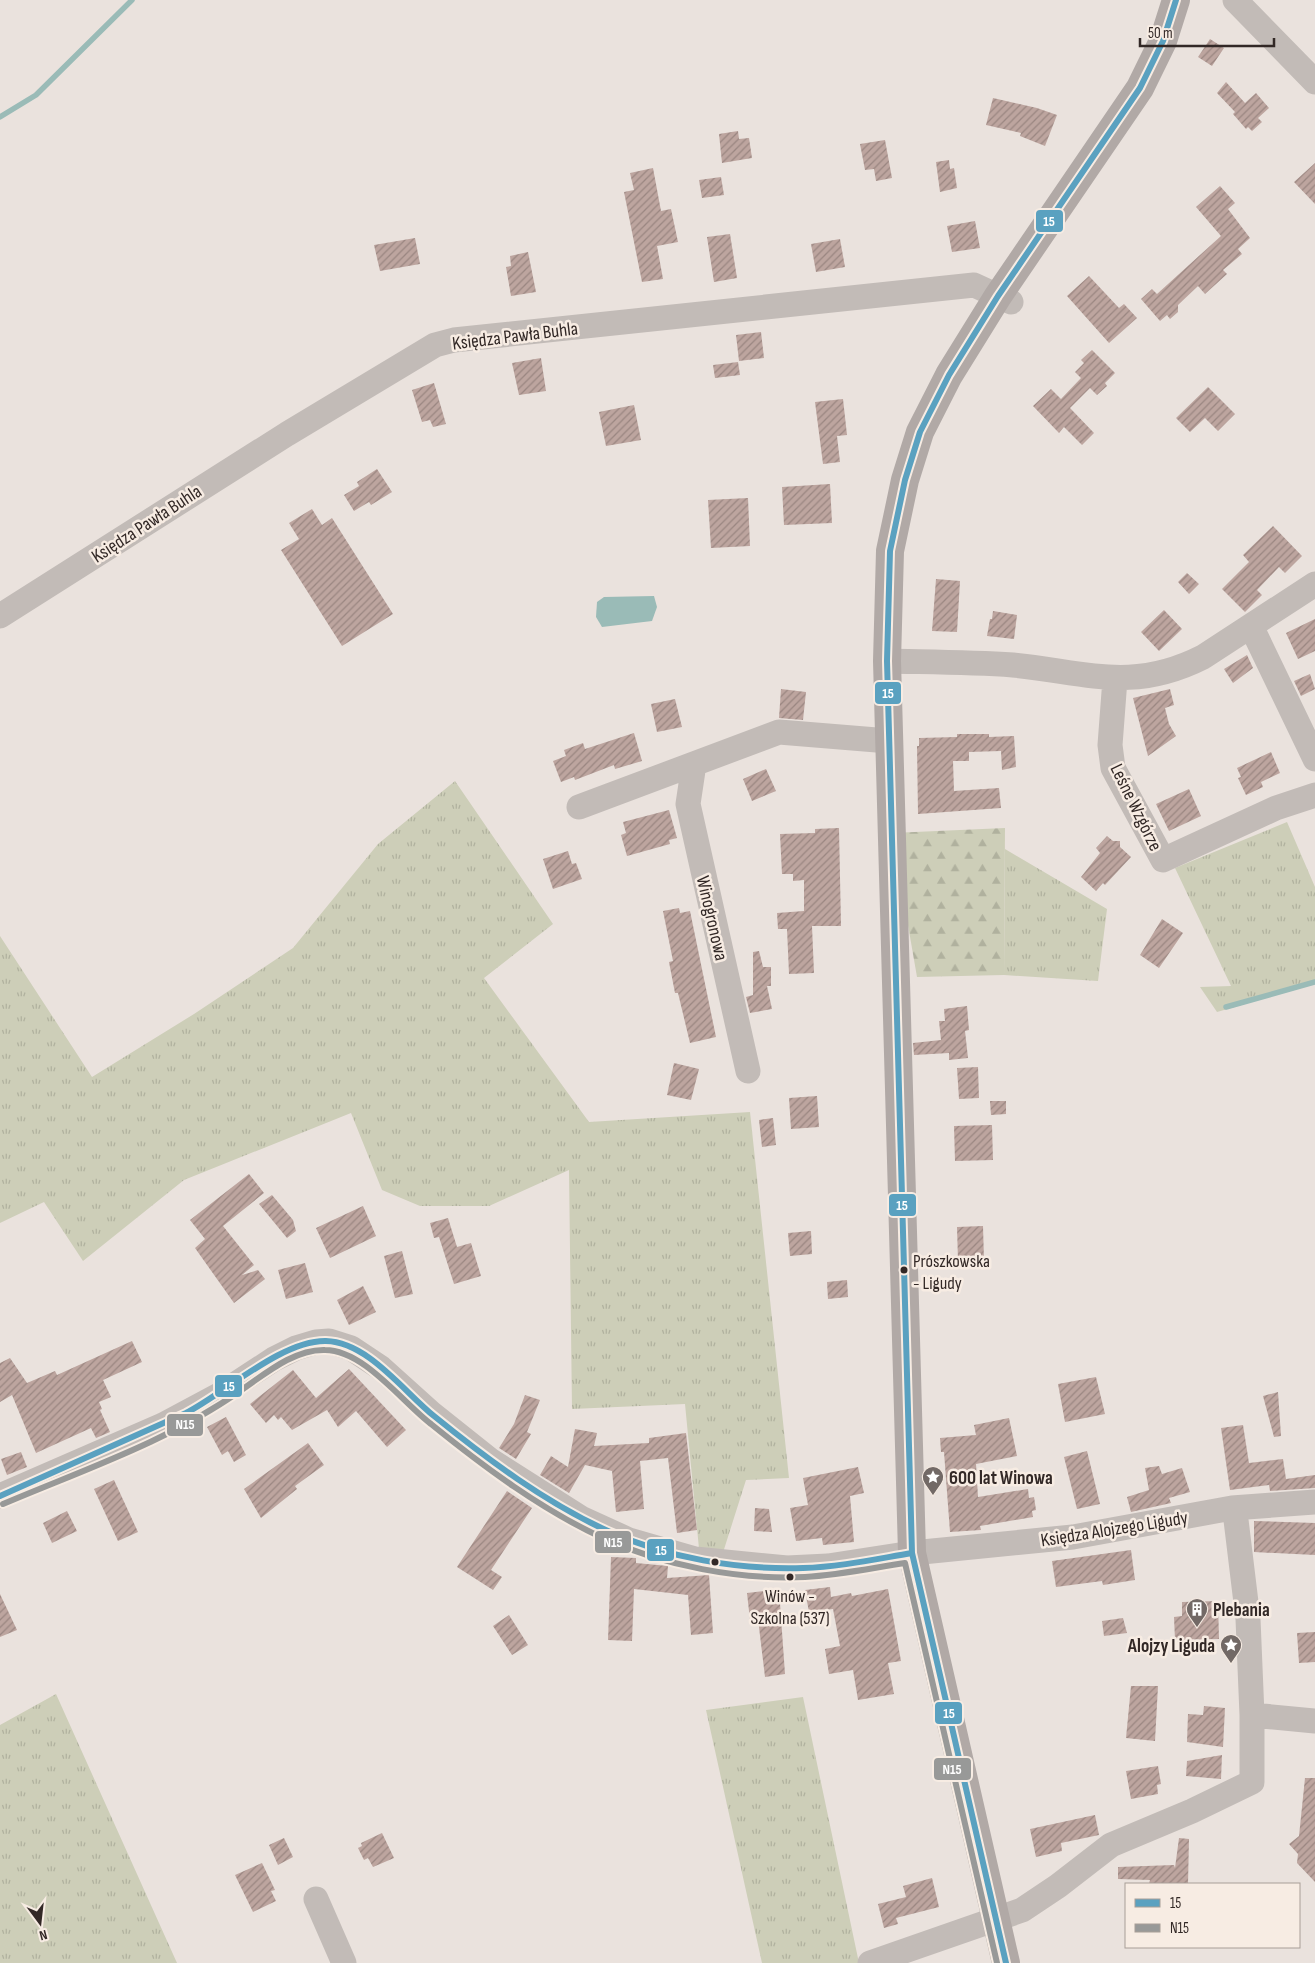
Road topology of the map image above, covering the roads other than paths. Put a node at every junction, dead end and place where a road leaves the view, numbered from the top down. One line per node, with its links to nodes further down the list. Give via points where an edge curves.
1 (1176, 0): 4 (main road, via 1162,41 1140,88)
2 (1235, 0): 3 (street)
3 (1315, 82)
4 (1004, 299): 6 (street, Księdza Pawła Buhla, via 974,284 454,340 436,345 286,434); 8 (main road, via 948,375 920,432 890,551)
5 (1315, 584): 7 (street)
6 (0, 616)
7 (1251, 626): 9 (street, via 1185,666 1139,678); 11 (street)
8 (887, 661): 9 (street, via 1013,665); 10 (main road)
9 (1115, 679): 13 (street, Leśne Wzgórze, via 1110,745 1113,768 1163,860 1276,808)
10 (889, 741): 12 (street, via 779,732); 19 (main road)
11 (1315, 759)
12 (694, 764): 14 (street); 15 (street, Winogronowa, via 688,804)
13 (1315, 795)
14 (578, 807)
15 (748, 1071)
16 (0, 1496): 19 (street, Księdza Alojzego Ligudy, via 168,1422 296,1348 329,1341 351,1348 381,1368 431,1414 490,1460 581,1518 629,1540 695,1559 787,1568 828,1566)
17 (1315, 1502): 18 (street, Księdza Alojzego Ligudy)
18 (1232, 1508): 19 (street, Księdza Alojzego Ligudy, via 1073,1537); 20 (street, via 1248,1619)
19 (912, 1553): 23 (main road)
20 (1252, 1716): 21 (street); 23 (street, via 1252,1782 1192,1812 1111,1845 1027,1906)
21 (1315, 1721)
22 (316, 1899): 24 (street)
23 (995, 1920): 25 (street); 26 (main road)
24 (344, 1963)
25 (870, 1963)
26 (1006, 1963)

